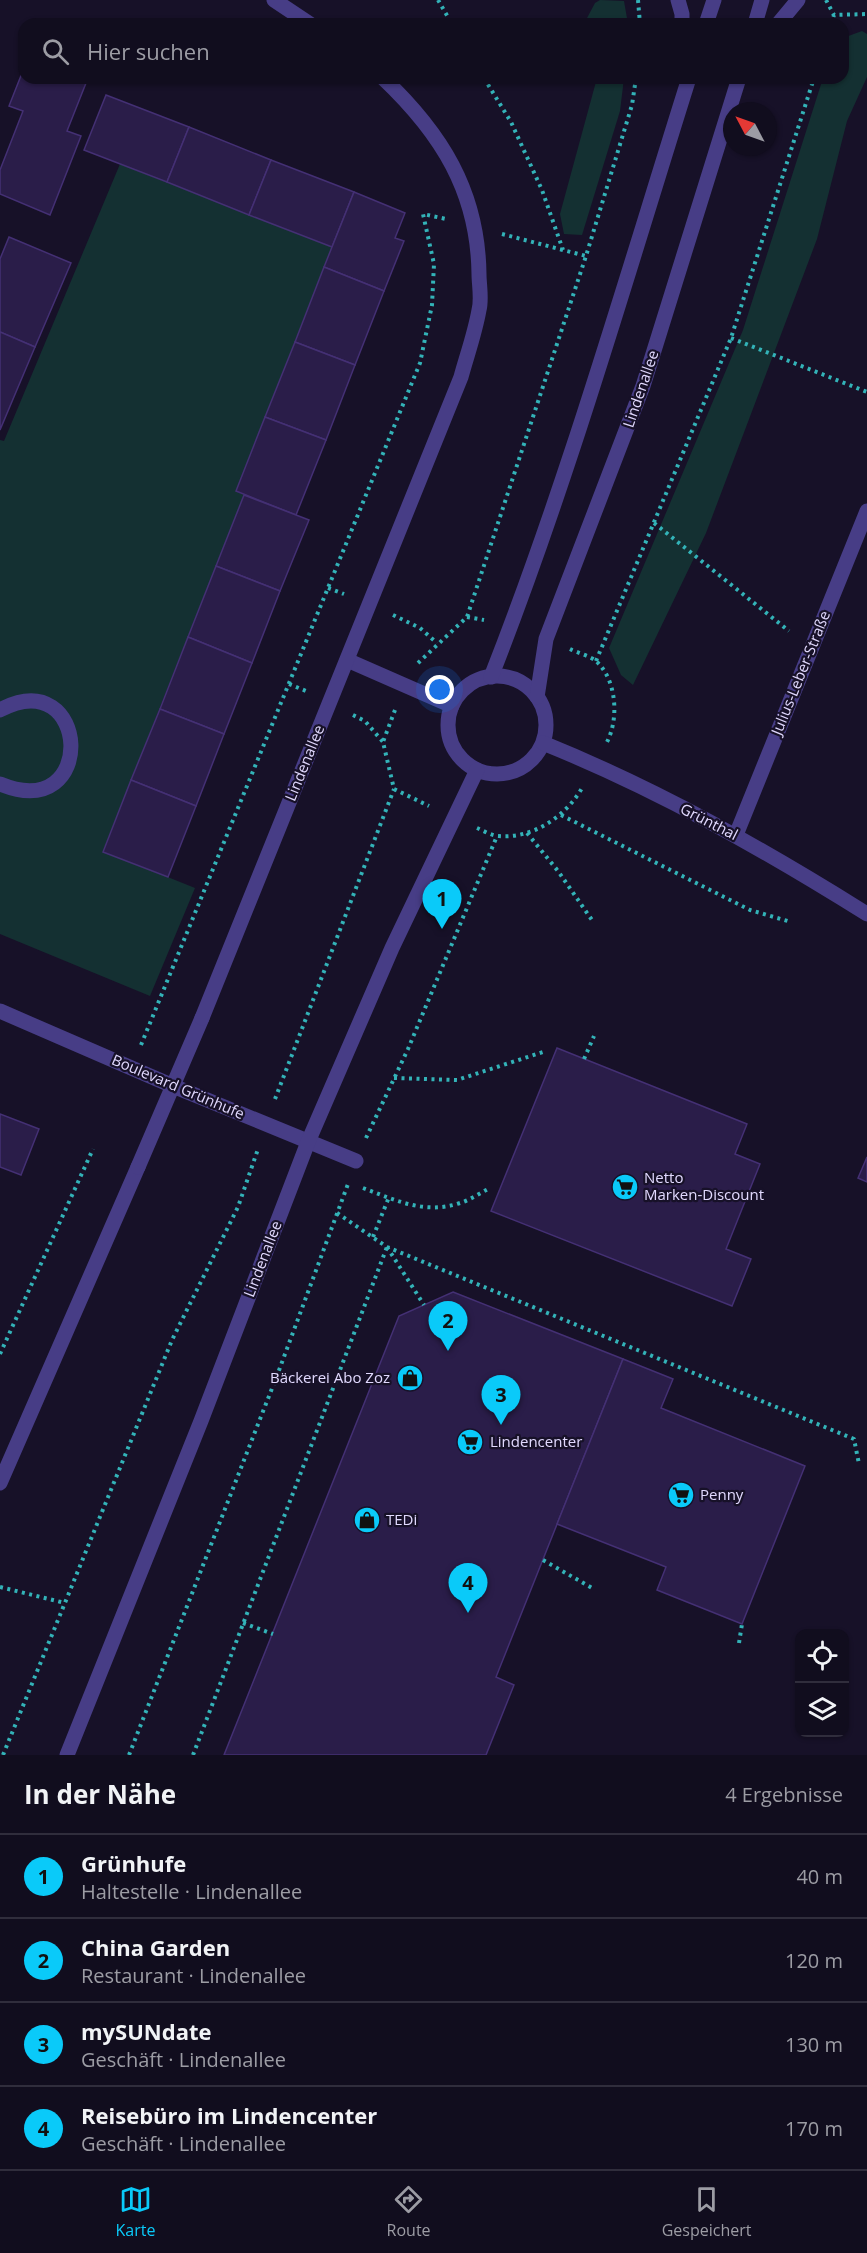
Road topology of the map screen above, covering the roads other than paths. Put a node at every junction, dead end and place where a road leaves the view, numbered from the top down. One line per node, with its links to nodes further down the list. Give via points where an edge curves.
1 (274, 0): 6 (street)
2 (678, 0): 7 (street)
3 (714, 0): 8 (street)
4 (762, 0): 9 (street)
5 (798, 0): 10 (street)
6 (301, 18)
7 (682, 18)
8 (708, 18)
9 (757, 18)
10 (783, 18)
11 (389, 84): 17 (street, Lindenallee, via 435,137 459,176 475,226 480,309 461,377)
12 (683, 84): 15 (street)
13 (687, 84): 15 (street)
14 (737, 84): 19 (street, Lindenallee, via 644,386 546,639)
15 (683, 97): 18 (street, via 570,455)
16 (867, 511): 25 (street, Julius-Leber-Straße)
17 (347, 660): 20 (street); 28 (street, Lindenallee)
18 (491, 677): 19 (street, via 517,680); 20 (street, via 474,681)
19 (537, 697): 22 (street, via 546,719)
20 (452, 706): 23 (street, via 449,736 464,762)
21 (0, 710): 24 (street, via 28,700 44,704 67,724 72,739 66,770 55,781 41,789 25,791)
22 (543, 743): 23 (street, via 528,764 516,771 490,774); 25 (street, Grünthal, via 596,764)
23 (477, 770): 29 (street, Lindenallee, via 387,959)
24 (0, 784)
25 (736, 835): 26 (street, Grünthal)
26 (867, 914)
27 (0, 1011): 28 (street, Boulevard Grünhufe)
28 (173, 1086): 29 (street, Boulevard Grünhufe); 31 (street, Lindenallee)
29 (308, 1142): 30 (street, Boulevard Grünhufe); 32 (street, Lindenallee)
30 (356, 1161)
31 (0, 1483)
32 (67, 1755)

